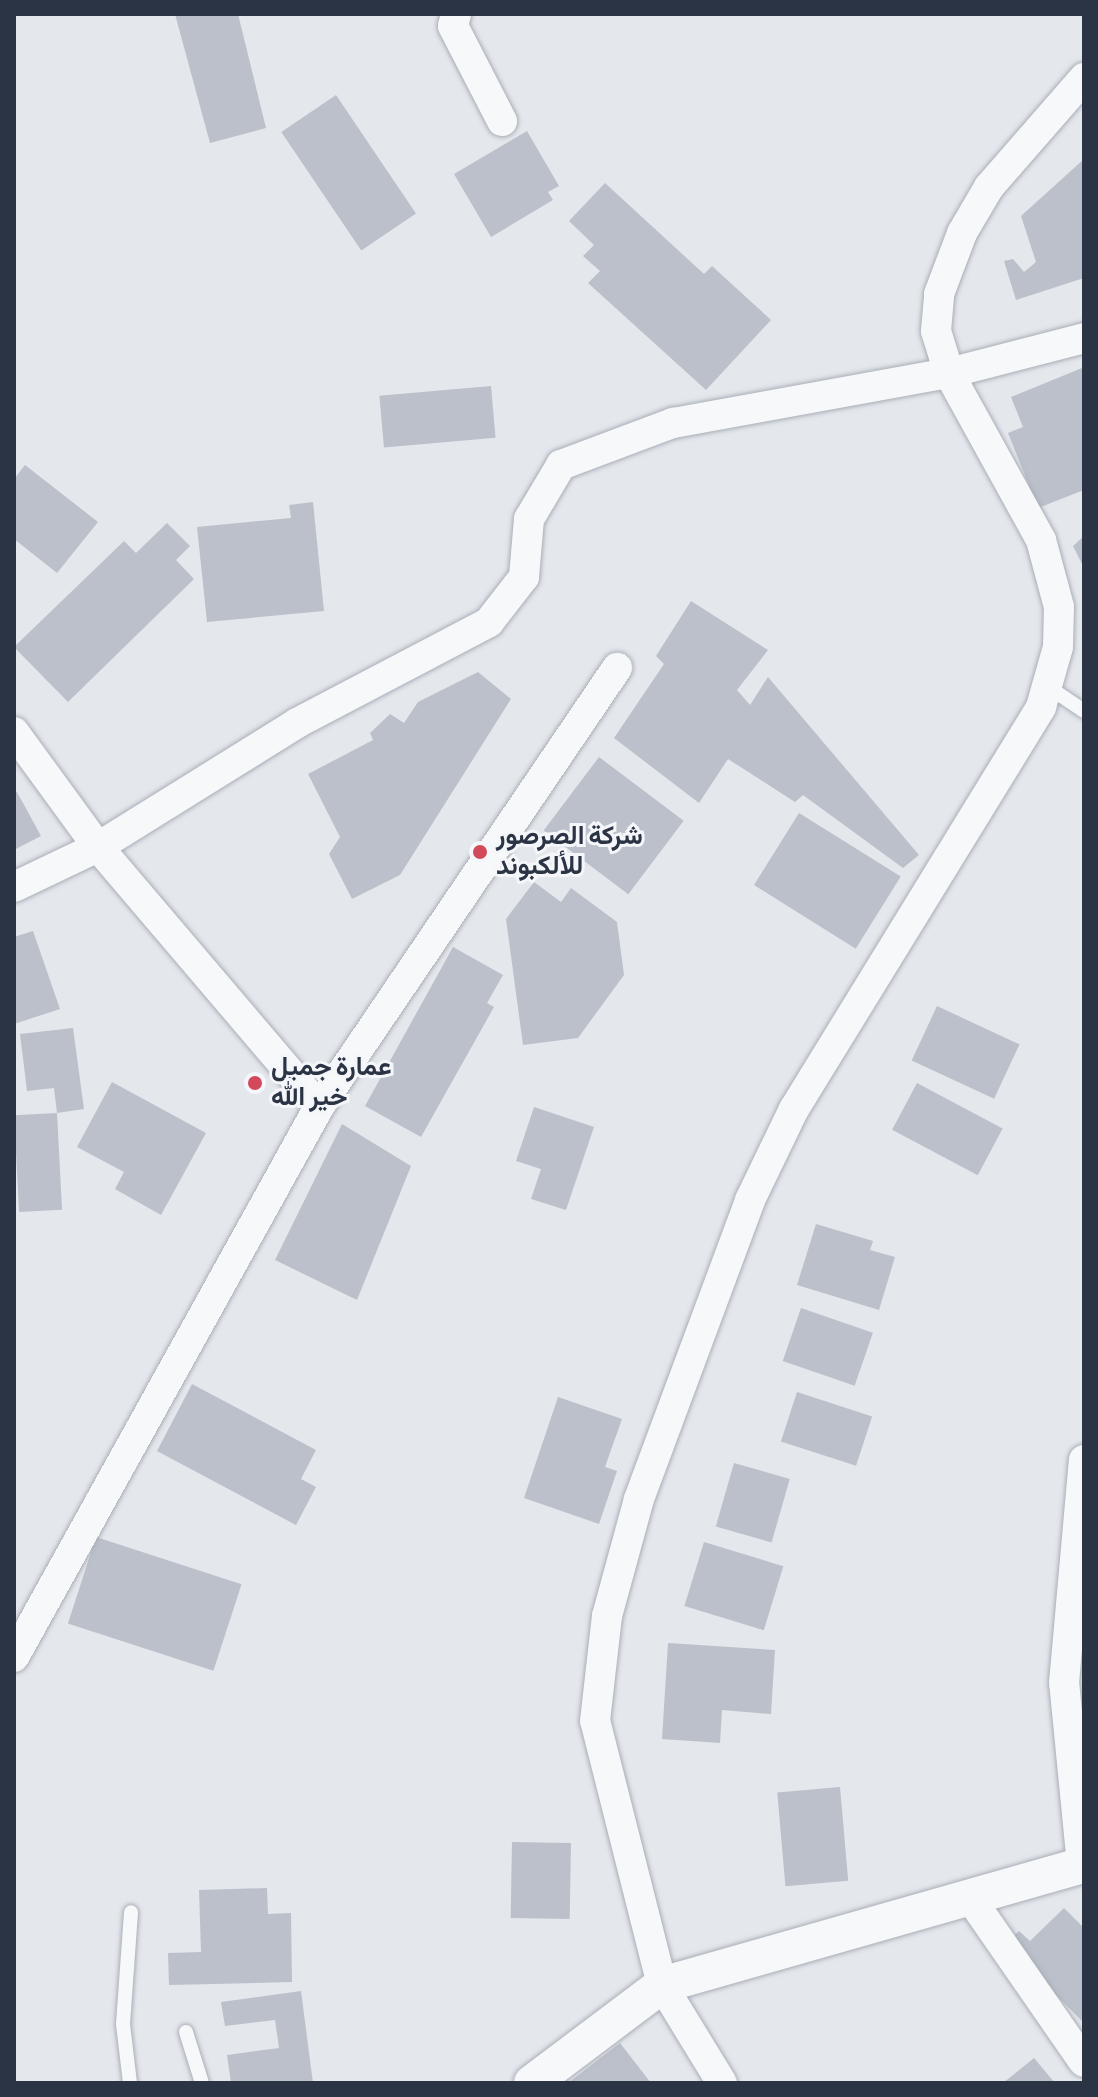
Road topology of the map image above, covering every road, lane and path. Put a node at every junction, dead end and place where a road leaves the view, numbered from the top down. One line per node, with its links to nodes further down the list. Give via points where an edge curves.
1 (456, 14): 3 (street, via 453,26)
2 (1084, 78): 5 (street, via 989,187 962,233 938,306 936,331)
3 (502, 121)
4 (1084, 338): 5 (street)
5 (949, 373): 7 (street, via 1041,540 1059,607); 10 (street, via 673,423 561,465 529,519 524,577 489,622 297,723)
6 (617, 668): 12 (street)
7 (1047, 686): 8 (lane); 19 (street, via 1041,707 794,1109 719,1272 671,1427 639,1499 607,1616 595,1721)
8 (1084, 711)
9 (14, 732): 10 (street)
10 (98, 847): 11 (street); 12 (street)
11 (14, 887)
12 (319, 1107): 15 (street)
13 (1084, 1460): 14 (street)
14 (1081, 1509): 16 (street, via 1064,1683)
15 (14, 1657)
16 (1083, 1865): 17 (street)
17 (971, 1899): 19 (street); 21 (street)
18 (131, 1912): 22 (lane, via 123,2024)
19 (662, 1985): 24 (street); 25 (street)
20 (186, 2032): 23 (lane)
21 (1084, 2062)
22 (130, 2083)
23 (202, 2083)
24 (532, 2083)
25 (722, 2083)

